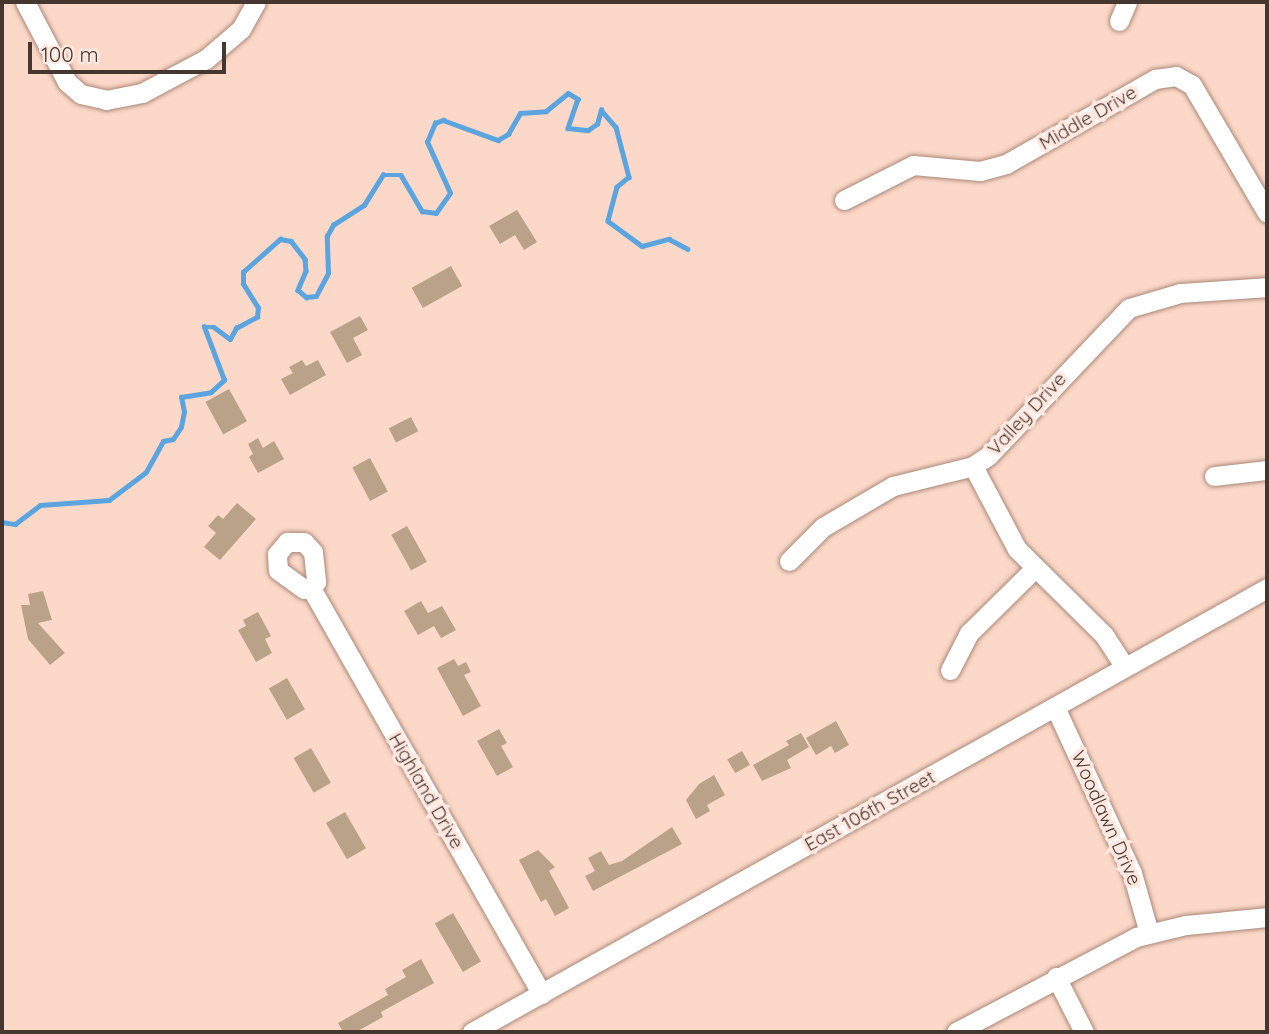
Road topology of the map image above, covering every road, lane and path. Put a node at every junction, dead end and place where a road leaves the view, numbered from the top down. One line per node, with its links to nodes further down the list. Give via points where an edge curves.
1 (25, 2): 2 (street, via 67,82 81,94 111,100 165,82 230,41)
2 (256, 2)
3 (1127, 2): 4 (street)
4 (1119, 21)
5 (844, 200): 6 (street, Middle Drive, via 913,165 980,171 1006,164 1155,79 1176,76 1192,85)
6 (1267, 213)
7 (1267, 287): 8 (street, Valley Drive, via 1172,295 1129,308 1098,336 998,449)
8 (972, 466): 11 (street, Valley Drive, via 893,486 816,532); 12 (street, via 1010,540)
9 (1267, 470): 10 (street)
10 (1214, 476)
11 (789, 562)
12 (1034, 569): 15 (street, via 1104,635); 16 (street, via 969,633)
13 (311, 587): 21 (street, Highland Drive)
14 (1267, 588): 15 (street, East 106th Street)
15 (1125, 667): 17 (street, East 106th Street)
16 (950, 670)
17 (1055, 707): 19 (street, Woodlawn Drive, via 1128,862); 21 (street, East 106th Street)
18 (1267, 918): 19 (street, via 1217,920)
19 (1149, 933): 20 (street)
20 (1056, 977): 23 (street); 24 (street)
21 (542, 994): 22 (street, East 106th Street)
22 (472, 1032)
23 (956, 1032)
24 (1084, 1032)

